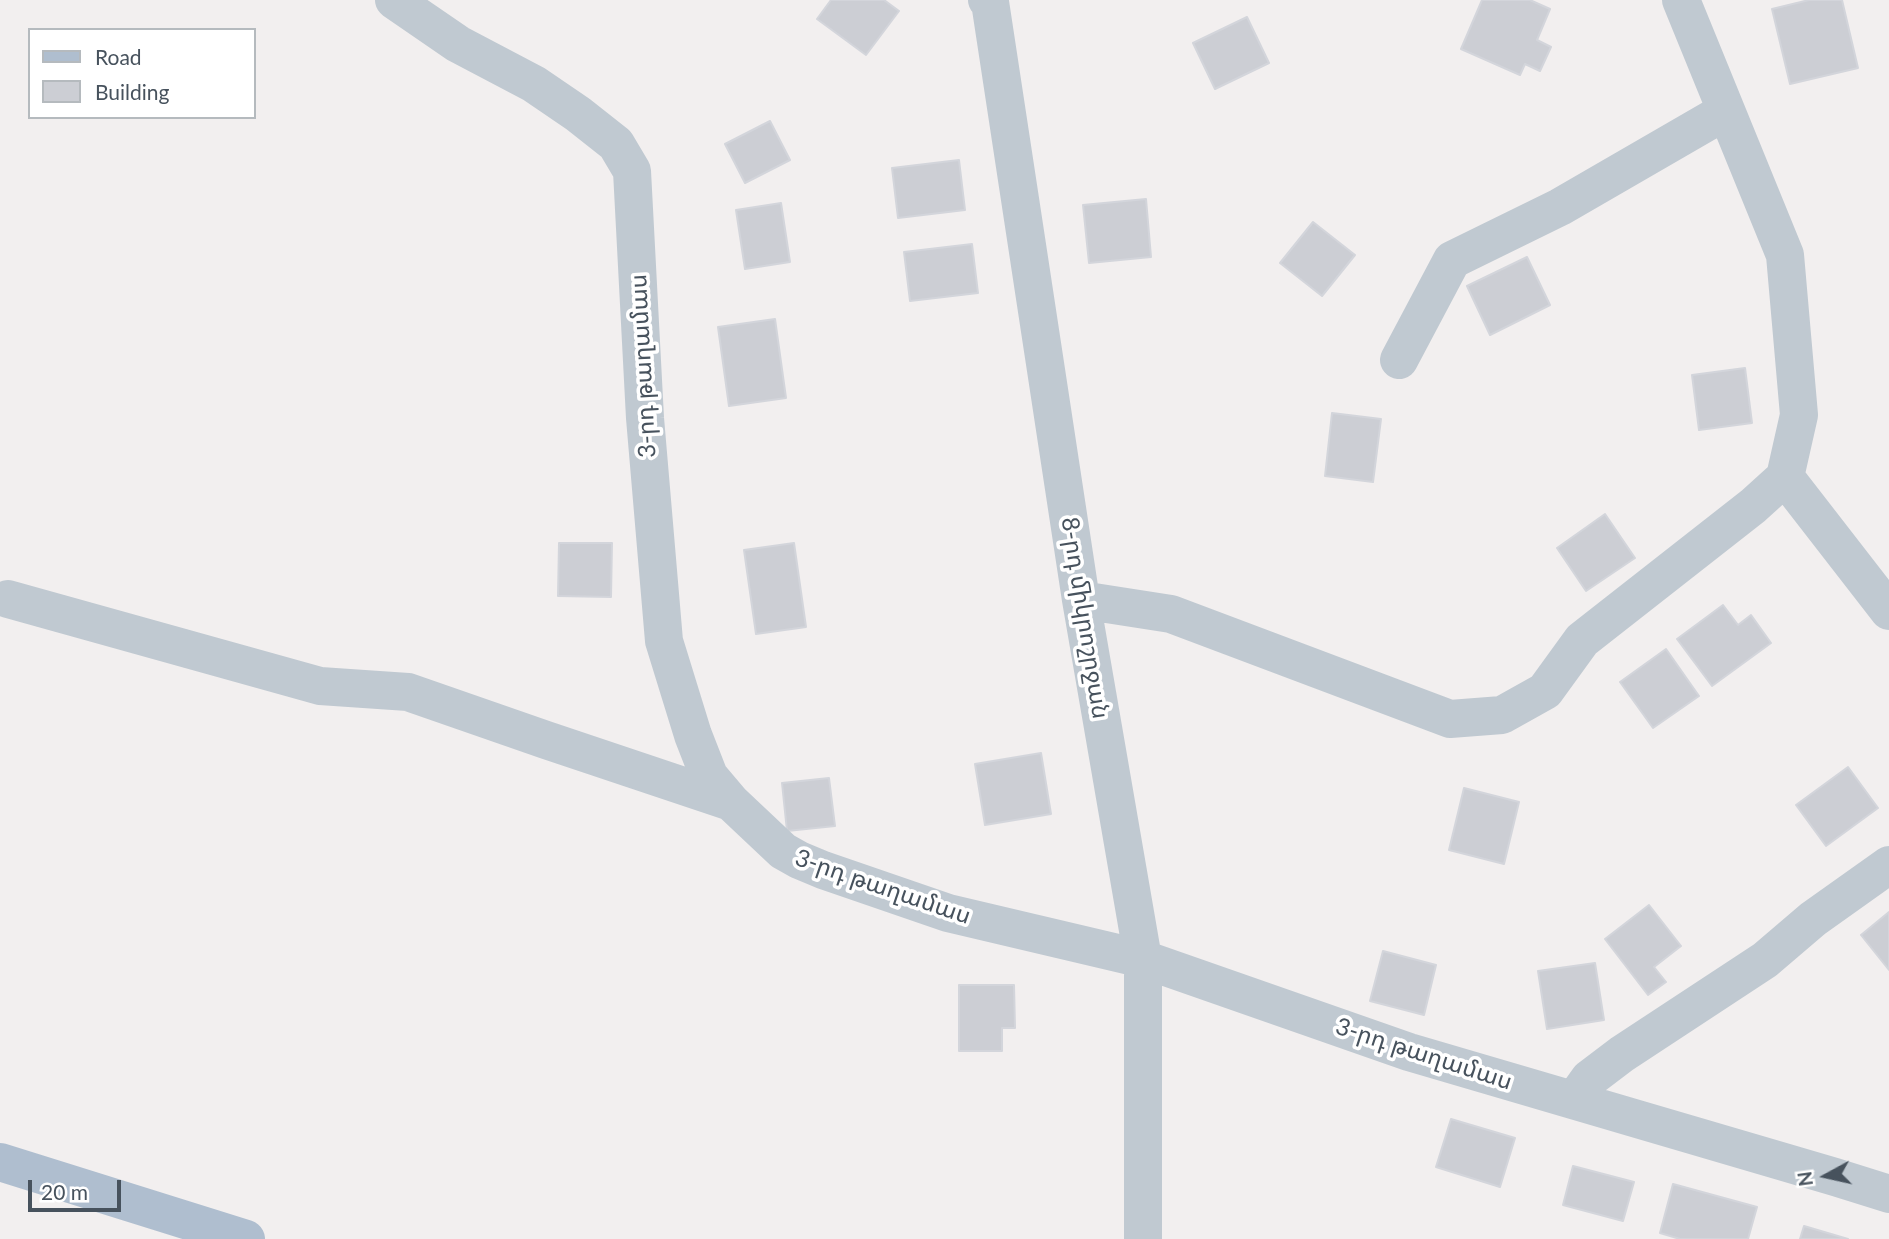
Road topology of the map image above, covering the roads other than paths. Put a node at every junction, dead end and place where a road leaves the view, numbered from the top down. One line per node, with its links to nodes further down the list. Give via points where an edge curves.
1 (394, 0): 10 (street, 3-րդ թաղամաս, via 458,44 578,114 616,144 632,171 645,418 664,641 699,753 709,776)
2 (1681, 0): 4 (street)
3 (992, 1): 8 (street, 8-րդ միկրոշրջան)
4 (1726, 111): 5 (street, via 1560,207 1452,260); 6 (street, via 1785,255 1799,415)
5 (1399, 360)
6 (1785, 477): 8 (street, via 1583,640 1545,691 1502,715 1450,719 1171,614); 9 (street)
7 (8, 599): 10 (street, via 320,686 408,692)
8 (1081, 600): 12 (street, 8-րդ միկրոշրջան)
9 (1889, 611)
10 (731, 802): 12 (street, 3-րդ թաղամաս, via 783,851 823,870 948,913)
11 (1889, 865): 13 (street, via 1765,960 1622,1054 1589,1079)
12 (1143, 959): 13 (street, 3-րդ թաղամաս, via 1409,1052); 17 (street, 8-րդ միկրոշրջան)
13 (1574, 1100): 15 (street, 3-րդ թաղամաս)
14 (0, 1163): 16 (main road)
15 (1889, 1194)
16 (246, 1239)
17 (1143, 1239)

